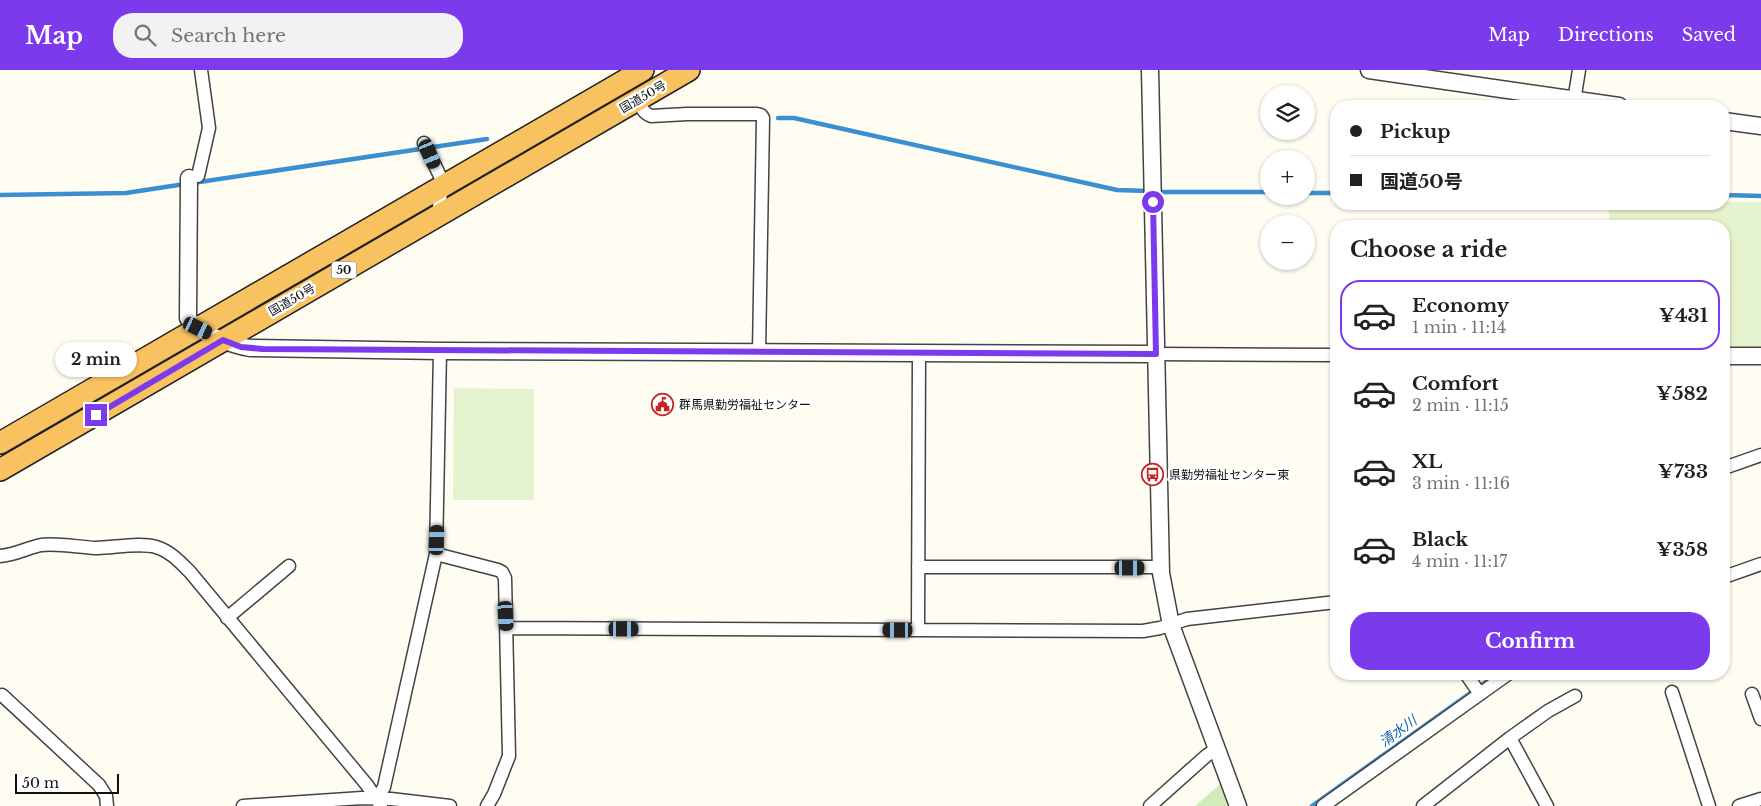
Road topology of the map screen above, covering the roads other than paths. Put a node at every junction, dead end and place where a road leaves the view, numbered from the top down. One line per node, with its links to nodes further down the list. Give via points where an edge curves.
1 (201, 70): 13 (street, via 209,128)
2 (643, 70): 14 (highway, 国道50号 / 50)
3 (689, 70): 7 (highway, 国道50号 / 50)
4 (1150, 70): 21 (street)
5 (1369, 70): 8 (street)
6 (1580, 70): 9 (street)
7 (638, 99): 15 (highway, 国道50号 / 50); 19 (street, via 646,114 651,116 757,114 763,118)
8 (1567, 100)
9 (1574, 100)
10 (1730, 122): 11 (street)
11 (1761, 126)
12 (424, 143): 14 (street)
13 (193, 177): 16 (street, via 187,314 189,321)
14 (442, 186): 15 (street); 16 (highway, 国道50号 / 50)
15 (438, 214): 17 (highway, 国道50号 / 50)
16 (198, 328): 17 (street); 25 (highway, 国道50号 / 50)
17 (223, 340): 18 (street, via 241,347 263,349); 28 (highway, 国道50号 / 50)
18 (440, 351): 19 (street); 29 (street)
19 (759, 352): 20 (street)
20 (919, 353): 21 (street); 33 (street)
21 (1156, 354): 22 (street); 34 (street)
22 (1330, 355)
23 (1730, 356): 24 (street)
24 (1761, 356)
25 (0, 443)
26 (1761, 455): 27 (street)
27 (1730, 466)
28 (0, 470)
29 (436, 554): 39 (street, via 502,572 506,584); 52 (street)
30 (0, 556): 37 (street, via 50,545 96,548 155,546 176,558 190,572)
31 (1761, 564): 35 (street)
32 (289, 566): 37 (street)
33 (918, 567): 34 (street); 40 (street)
34 (1161, 567): 38 (street)
35 (1730, 575)
36 (1330, 603): 38 (street, via 1187,619)
37 (227, 618): 52 (street)
38 (1171, 625): 40 (street, via 1143,631); 50 (street)
39 (507, 628): 40 (street); 56 (street, via 509,758)
40 (918, 630)
41 (1470, 680): 44 (street)
42 (1500, 680): 44 (street)
43 (1672, 692): 62 (street)
44 (1480, 694): 59 (street)
45 (1752, 694): 48 (street)
46 (2, 695): 53 (street, via 99,785 106,796)
47 (1575, 696): 49 (street)
48 (1761, 719)
49 (1510, 738): 60 (street); 61 (street)
50 (1217, 748): 57 (street); 58 (street)
51 (1761, 799): 63 (street)
52 (379, 802): 54 (street, via 362,798); 55 (street)
53 (107, 806)
54 (244, 806)
55 (450, 806)
56 (487, 806)
57 (1150, 806)
58 (1238, 806)
59 (1323, 806)
60 (1423, 806)
61 (1547, 806)
62 (1709, 806)
63 (1739, 806)

